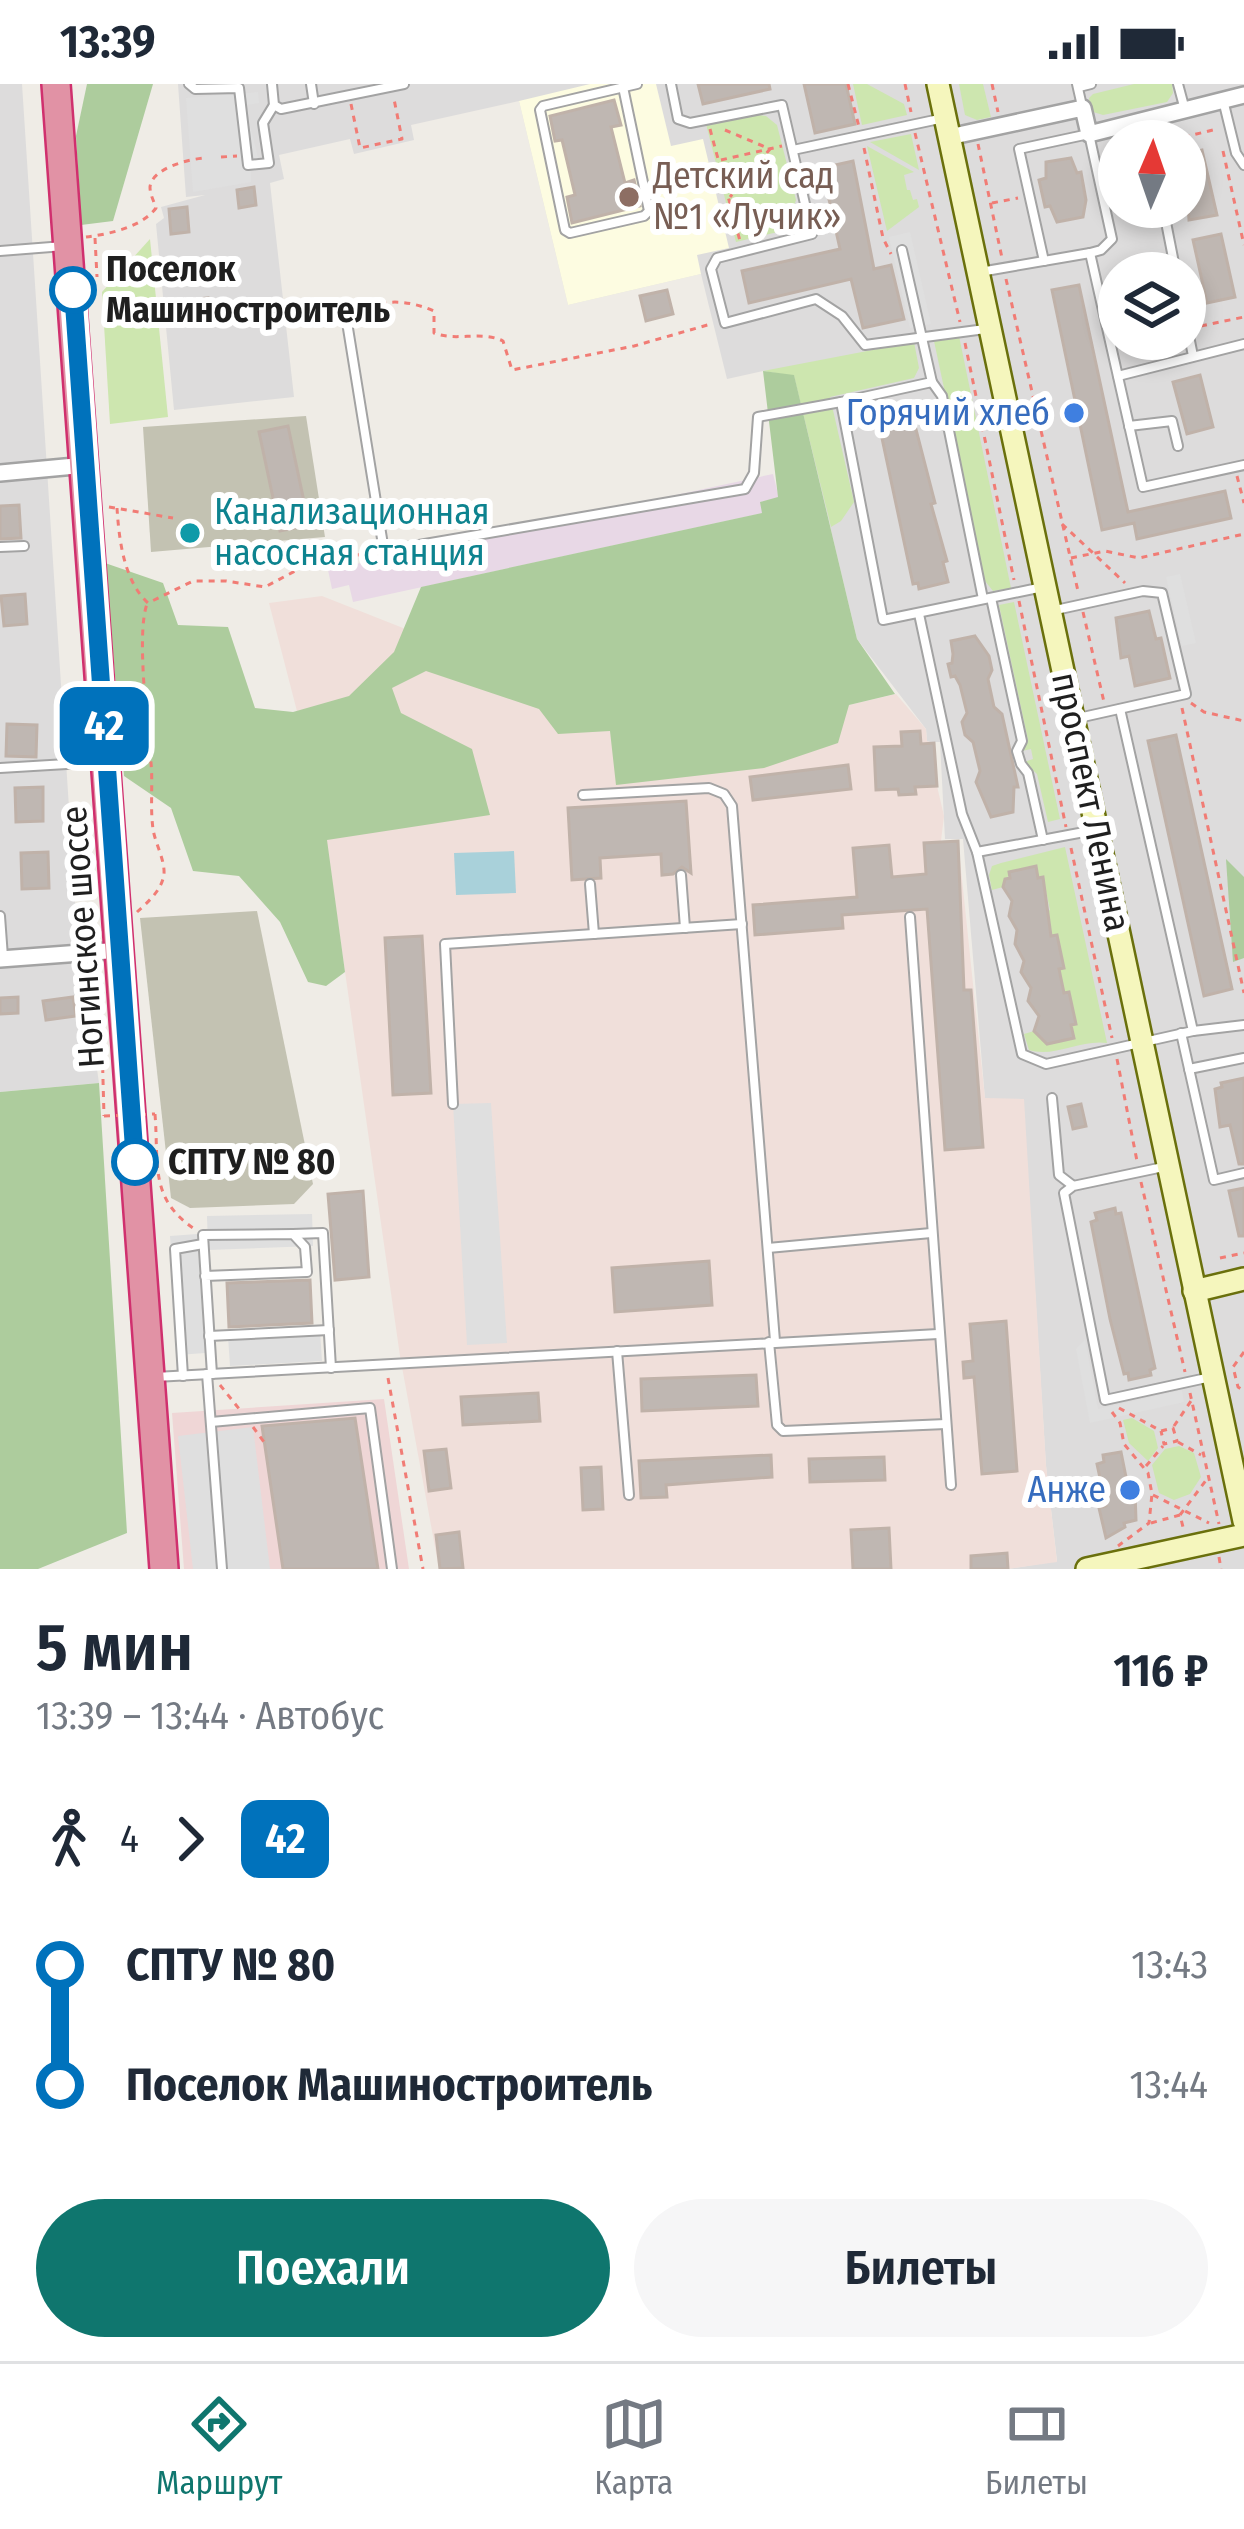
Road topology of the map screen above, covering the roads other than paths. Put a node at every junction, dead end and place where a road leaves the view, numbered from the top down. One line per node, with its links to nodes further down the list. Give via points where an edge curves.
1 (189, 84): 17 (lane, via 239,88 248,165 268,163 263,123)
2 (272, 84): 17 (lane)
3 (310, 84): 16 (lane)
4 (404, 84): 11 (lane)
5 (637, 84): 12 (lane)
6 (671, 84): 22 (lane, via 679,119 707,122 782,105)
7 (938, 84): 20 (main road, проспект Ленина)
8 (1090, 84): 10 (lane)
9 (1178, 84): 19 (lane)
10 (1078, 85): 18 (lane)
11 (391, 87): 16 (lane)
12 (622, 87): 12 (lane, via 649,211 570,233 540,110)
13 (58, 89): 26 (highway, Ногинское шоссе)
14 (1244, 95): 15 (street)
15 (1217, 101): 19 (street); 23 (lane)
16 (314, 104): 17 (lane)
17 (274, 105)
18 (1083, 108): 20 (street, via 975,131); 21 (street)
19 (1185, 110): 21 (street)
20 (947, 127): 22 (lane, via 913,124); 31 (main road, проспект Ленина)
21 (1089, 134): 24 (lane); 30 (lane, via 1019,149)
22 (792, 147): 34 (lane, via 812,234 717,258 711,267 725,323 816,299 866,345)
23 (1244, 165)
24 (1098, 172)
25 (1110, 228): 29 (lane, via 1112,239)
26 (78, 240): 28 (lane); 43 (highway, Ногинское шоссе)
27 (902, 250): 34 (lane)
28 (0, 251)
29 (1090, 253): 30 (lane); 38 (lane)
30 (1044, 261): 31 (lane)
31 (978, 273): 33 (main road, проспект Ленина)
32 (346, 316): 40 (lane, via 384,550 745,489 754,473 758,417)
33 (990, 328): 34 (lane); 48 (main road, проспект Ленина)
34 (922, 336): 39 (lane)
35 (1244, 344): 36 (lane)
36 (1206, 353)
37 (1178, 360): 38 (lane)
38 (1118, 376): 41 (lane)
39 (932, 382): 40 (lane); 49 (lane, via 942,396)
40 (841, 402): 51 (lane, via 883,620)
41 (1129, 426): 42 (lane, via 1172,421); 44 (lane, via 1143,487)
42 (1178, 446)
43 (86, 465): 45 (street); 54 (highway, Ногинское шоссе, via 103,506)
44 (1239, 466)
45 (0, 473)
46 (25, 545): 47 (lane)
47 (0, 547)
48 (1044, 586): 49 (lane); 50 (main road, проспект Ленина)
49 (987, 598): 51 (lane); 58 (lane)
50 (1050, 611): 52 (lane, via 1135,593 1164,597 1186,694); 53 (main road, проспект Ленина)
51 (919, 614): 59 (lane)
52 (1120, 709): 53 (lane); 70 (lane)
53 (1073, 719): 57 (main road, проспект Ленина)
54 (107, 762): 55 (lane); 67 (highway, Ногинское шоссе)
55 (0, 768)
56 (584, 795): 64 (lane, via 703,788 724,794 732,806)
57 (1097, 830): 58 (lane); 72 (main road, проспект Ленина)
58 (1042, 840): 59 (lane)
59 (977, 852): 72 (lane, via 1022,1054 1046,1064)
60 (681, 875): 65 (lane)
61 (590, 884): 66 (lane)
62 (0, 916): 68 (lane)
63 (910, 916): 80 (lane)
64 (742, 924): 65 (lane); 83 (lane)
65 (685, 928): 66 (lane)
66 (594, 934): 76 (lane, via 445,944)
67 (120, 939): 68 (street); 96 (highway, Ногинское шоссе)
68 (1, 959)
69 (1244, 1024): 70 (lane)
70 (1193, 1031): 71 (lane)
71 (1181, 1034): 72 (lane); 74 (lane)
72 (1142, 1043): 77 (main road, проспект Ленина)
73 (1244, 1058): 74 (lane)
74 (1189, 1069): 78 (lane, via 1214,1180)
75 (1052, 1097): 79 (lane, via 1059,1175)
76 (453, 1104)
77 (1168, 1166): 79 (lane); 86 (main road, проспект Ленина)
78 (1244, 1173)
79 (1073, 1186): 95 (lane, via 1064,1197 1105,1400)
80 (932, 1233): 83 (lane); 88 (lane)
81 (293, 1234): 82 (lane); 84 (lane, via 308,1272); 87 (lane, via 323,1233)
82 (203, 1239): 84 (lane); 94 (lane, via 175,1249)
83 (768, 1248): 90 (lane)
84 (205, 1276): 89 (lane)
85 (1244, 1279): 86 (main road)
86 (1195, 1291): 95 (main road, проспект Ленина)
87 (329, 1330): 89 (lane); 92 (lane)
88 (938, 1334): 90 (lane); 98 (lane)
89 (209, 1336): 93 (lane)
90 (772, 1342): 91 (lane); 98 (lane, via 783,1431)
91 (617, 1351): 92 (lane); 100 (lane)
92 (331, 1368): 93 (lane)
93 (209, 1374): 94 (lane); 97 (lane)
94 (183, 1376): 96 (lane)
95 (1213, 1376): 101 (main road, проспект Ленина)
96 (149, 1377): 104 (highway, Ногинское шоссе)
97 (211, 1423): 105 (lane); 106 (lane, via 370,1408)
98 (946, 1424): 99 (lane)
99 (951, 1485)
100 (629, 1495)
101 (1244, 1521)
102 (1244, 1535): 103 (main road)
103 (1122, 1566): 107 (main road)
104 (164, 1569)
105 (222, 1569)
106 (392, 1569)
107 (1088, 1569)

